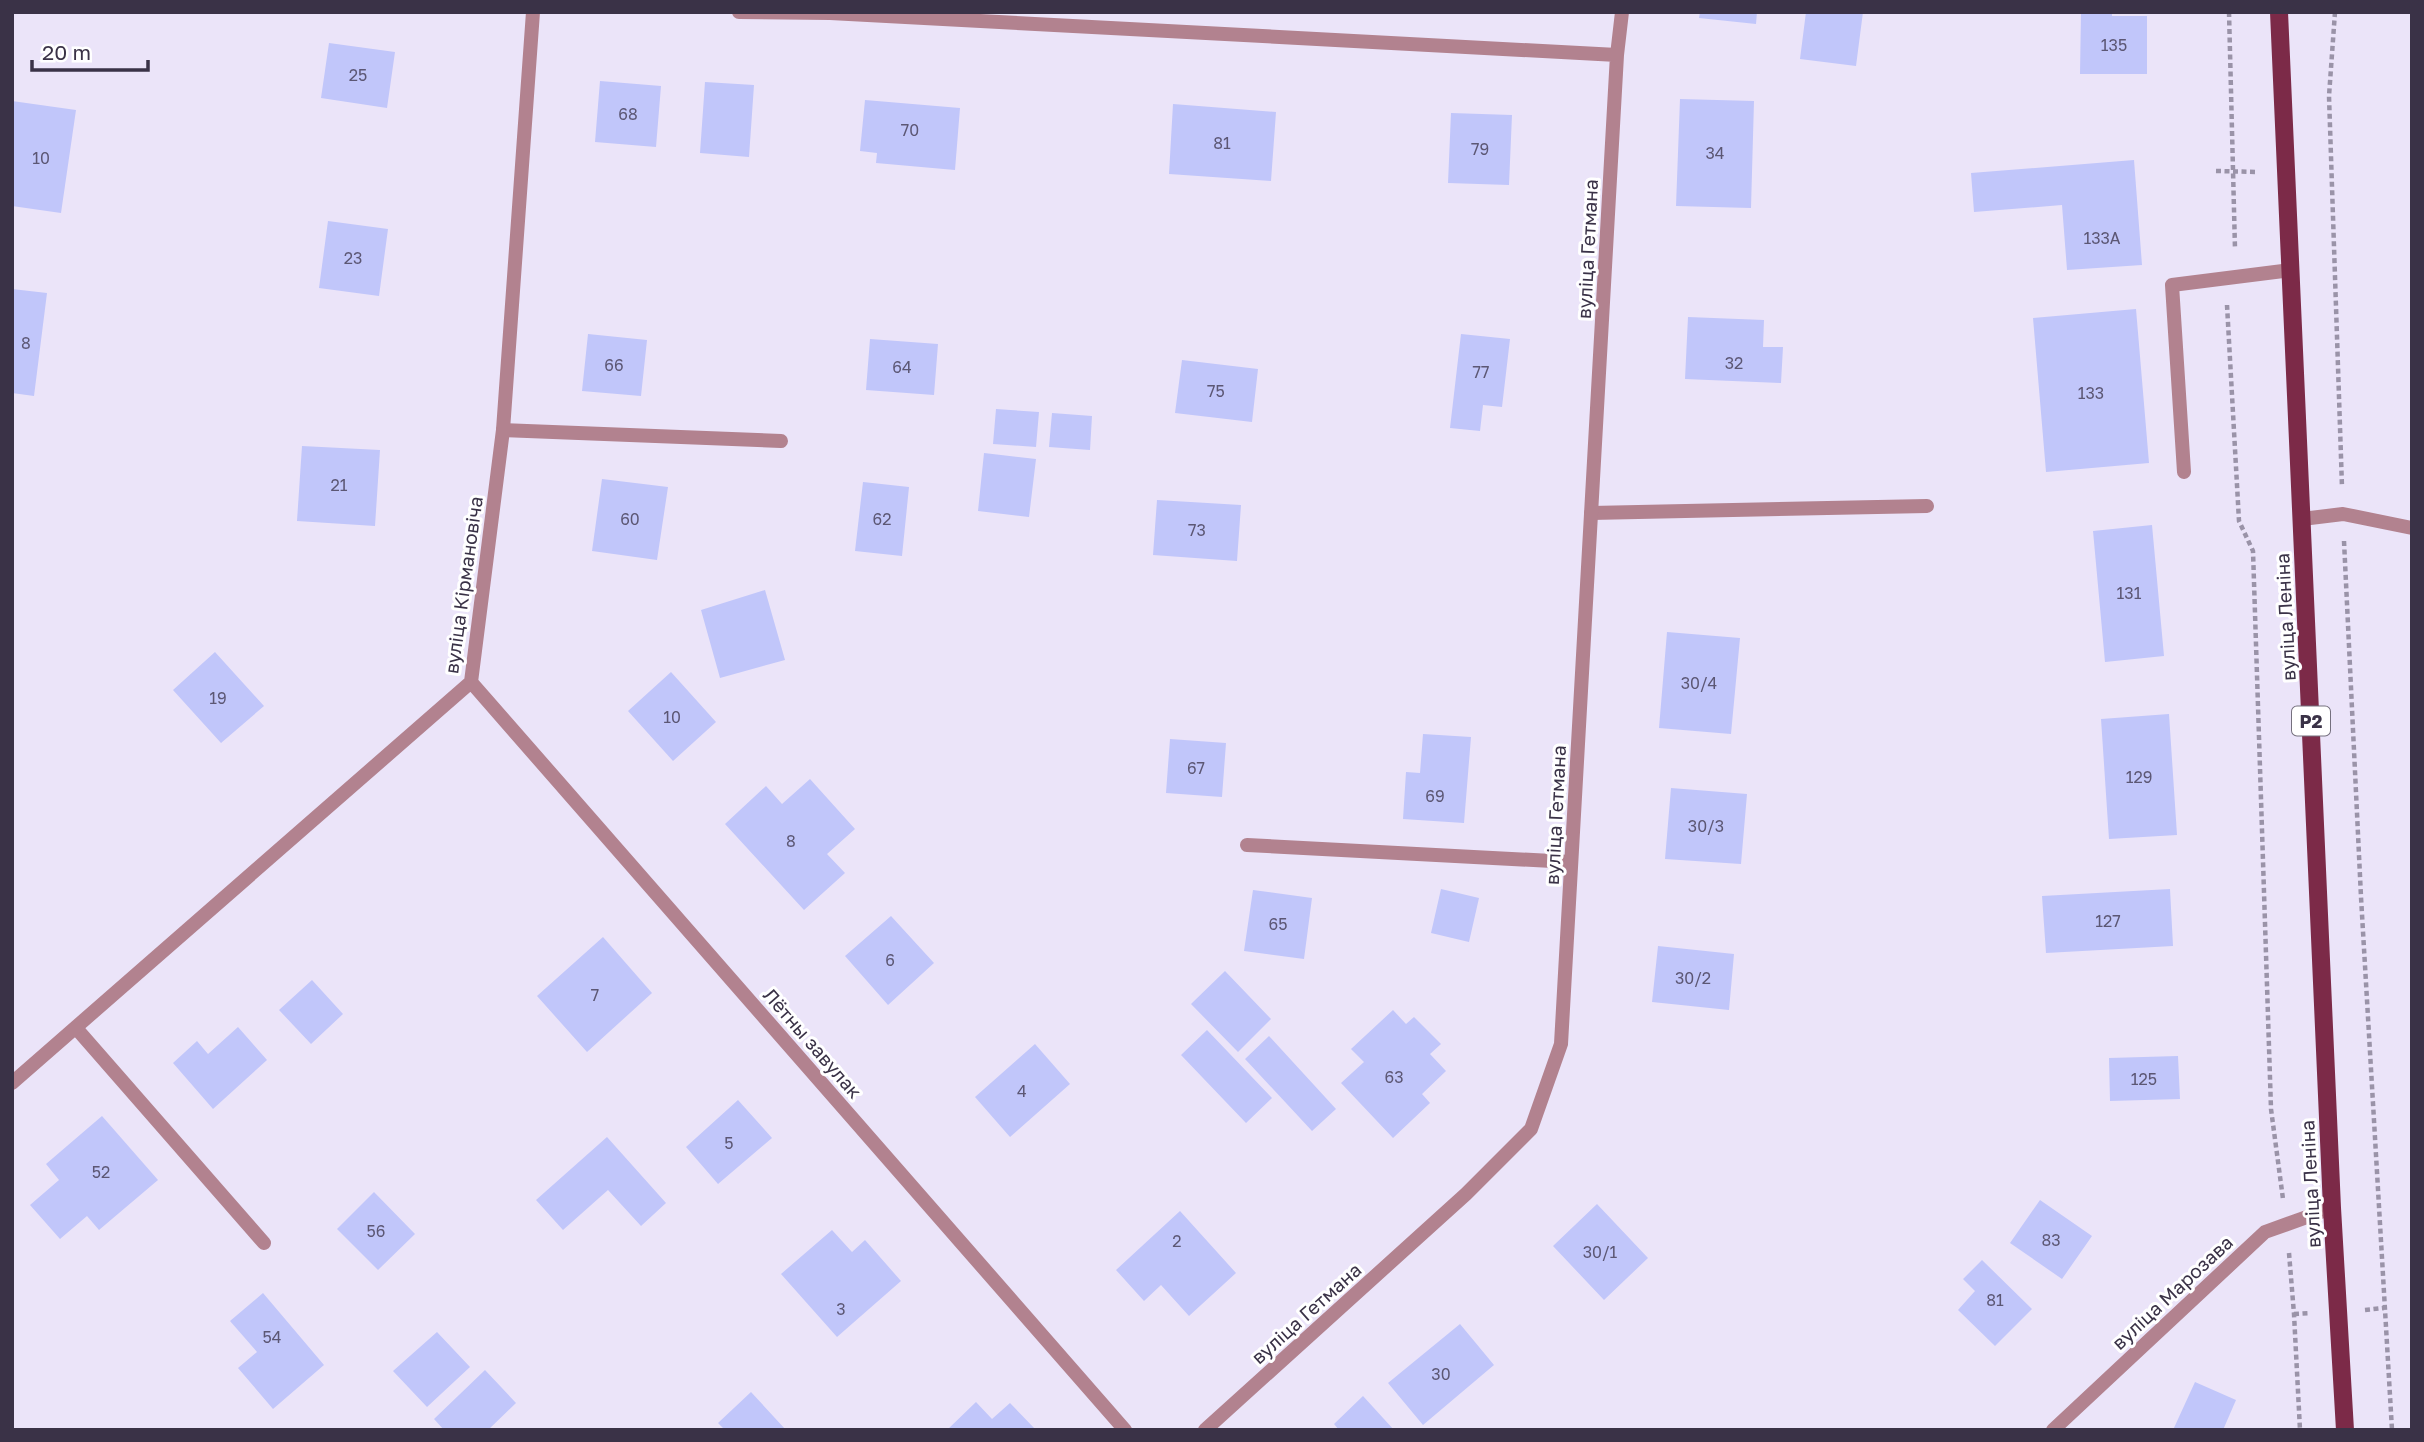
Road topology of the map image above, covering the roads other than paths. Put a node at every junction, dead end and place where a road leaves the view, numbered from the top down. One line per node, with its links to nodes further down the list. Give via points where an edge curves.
1 (533, 12): 8 (street, вуліца Кірмановіча)
2 (739, 12): 5 (street)
3 (1622, 12): 6 (street, вуліца Гетмана)
4 (2278, 12): 7 (main road, вуліца Леніна / Р2)
5 (1047, 19): 6 (street)
6 (1617, 55): 12 (street, вуліца Гетмана)
7 (2291, 270): 10 (street, via 2172,285); 13 (main road, вуліца Леніна / Р2)
8 (503, 430): 9 (street); 15 (street, вуліца Кірмановіча)
9 (781, 442)
10 (2184, 472)
11 (1927, 506): 12 (street)
12 (1591, 513): 17 (street, вуліца Гетмана)
13 (2302, 519): 14 (street, via 2343,514); 20 (main road, вуліца Леніна / Р2)
14 (2412, 528)
15 (471, 682): 18 (street, вуліца Кірмановіча); 22 (street, Лётны завулак)
16 (1247, 845): 17 (street)
17 (1572, 862): 23 (street, вуліца Гетмана, via 1561,1044 1531,1129 1466,1194)
18 (76, 1028): 19 (street, вуліца Кірмановіча); 21 (street)
19 (12, 1083)
20 (2332, 1208): 24 (street, вуліца Марозава, via 2265,1232); 25 (main road, вуліца Леніна / Р2)
21 (264, 1243)
22 (1125, 1430)
23 (1206, 1430)
24 (2053, 1430)
25 (2345, 1430)

